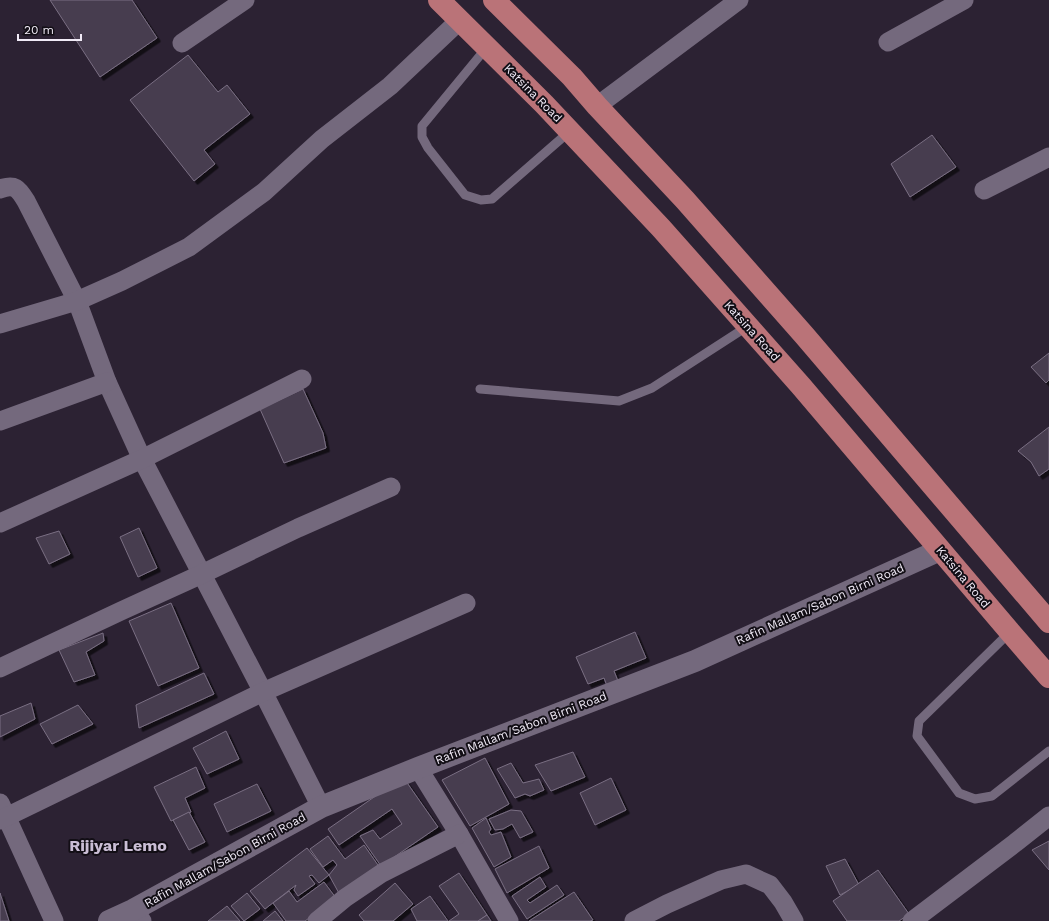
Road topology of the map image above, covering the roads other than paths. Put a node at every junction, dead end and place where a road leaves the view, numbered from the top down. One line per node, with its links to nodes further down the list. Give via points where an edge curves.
1 (245, 0): 8 (street)
2 (439, 0): 6 (highway, Katsina Road)
3 (494, 0): 10 (highway, via 572,77)
4 (738, 0): 10 (street)
5 (964, 0): 7 (street)
6 (460, 20): 9 (highway, Katsina Road); 15 (street, via 390,86 322,139 264,192 189,247)
7 (888, 42)
8 (182, 43)
9 (487, 47): 11 (highway, Katsina Road); 11 (lane, via 422,126 422,137 428,148 465,195 481,200 492,200)
10 (597, 106): 28 (highway, via 686,200)
11 (570, 131): 17 (highway, Katsina Road)
12 (1049, 157): 14 (street)
13 (0, 189): 15 (street, via 15,187 20,190)
14 (984, 190)
15 (76, 301): 16 (street); 19 (street)
16 (0, 324)
17 (748, 326): 20 (lane, via 652,388 619,401); 25 (highway, Katsina Road)
18 (302, 379): 22 (street)
19 (107, 382): 21 (street); 22 (street)
20 (480, 389)
21 (0, 421)
22 (142, 459): 24 (street); 26 (street)
23 (391, 487): 26 (street)
24 (0, 523)
25 (940, 550): 29 (highway, Katsina Road); 34 (street, Rafin Mallam/Sabon Birni Road, via 695,661)
26 (202, 574): 30 (street); 32 (street)
27 (466, 603): 32 (street)
28 (1049, 622)
29 (1010, 632): 31 (highway, Katsina Road); 33 (lane, via 919,721 917,736 959,793 975,799 992,796)
30 (0, 668)
31 (1049, 677)
32 (263, 692): 35 (street); 36 (street)
33 (1049, 751)
34 (418, 768): 35 (street, Rafin Mallam/Sabon Birni Road); 38 (street)
35 (321, 807): 39 (street, Rafin Mallam/Sabon Birni Road)
36 (2, 813): 40 (street)
37 (1049, 816): 46 (street)
38 (459, 834): 42 (street, via 382,873); 43 (street)
39 (137, 915): 41 (street, Rafin Mallam/Sabon Birni Road)
40 (54, 921)
41 (109, 921)
42 (317, 921)
43 (510, 921)
44 (634, 921): 45 (street, via 721,880 746,874 770,885)
45 (794, 921)
46 (912, 921)

